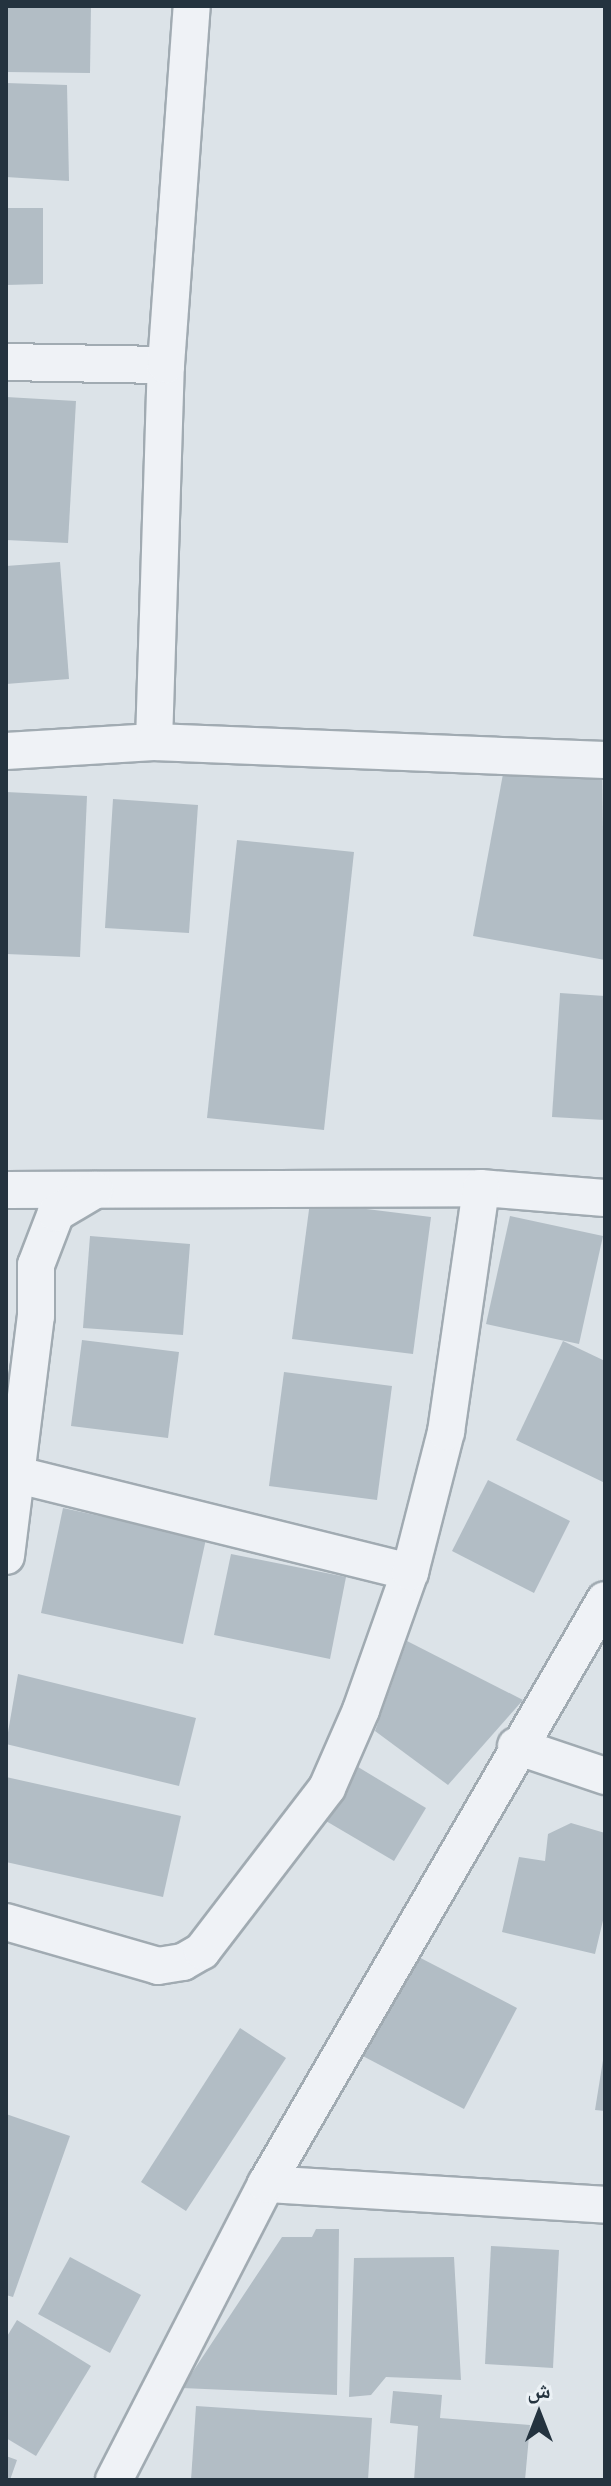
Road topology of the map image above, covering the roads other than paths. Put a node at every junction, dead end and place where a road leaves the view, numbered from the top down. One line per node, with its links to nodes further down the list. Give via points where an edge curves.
1 (192, 6): 3 (street)
2 (6, 362): 3 (street)
3 (166, 365): 4 (street)
4 (154, 742): 5 (street); 6 (street)
5 (6, 751)
6 (605, 760)
7 (481, 1188): 9 (street); 10 (street); 13 (street, via 446,1432)
8 (6, 1190): 9 (street)
9 (95, 1190): 11 (street, via 56,1213 36,1265 36,1316)
10 (605, 1198)
11 (18, 1475): 12 (street); 13 (street)
12 (6, 1556)
13 (410, 1572): 17 (street, via 327,1788 202,1951 158,1966)
14 (605, 1600): 15 (street)
15 (516, 1746): 16 (street); 18 (street)
16 (605, 1776)
17 (6, 1922)
18 (266, 2184): 19 (street); 20 (street)
19 (605, 2205)
20 (114, 2480)

